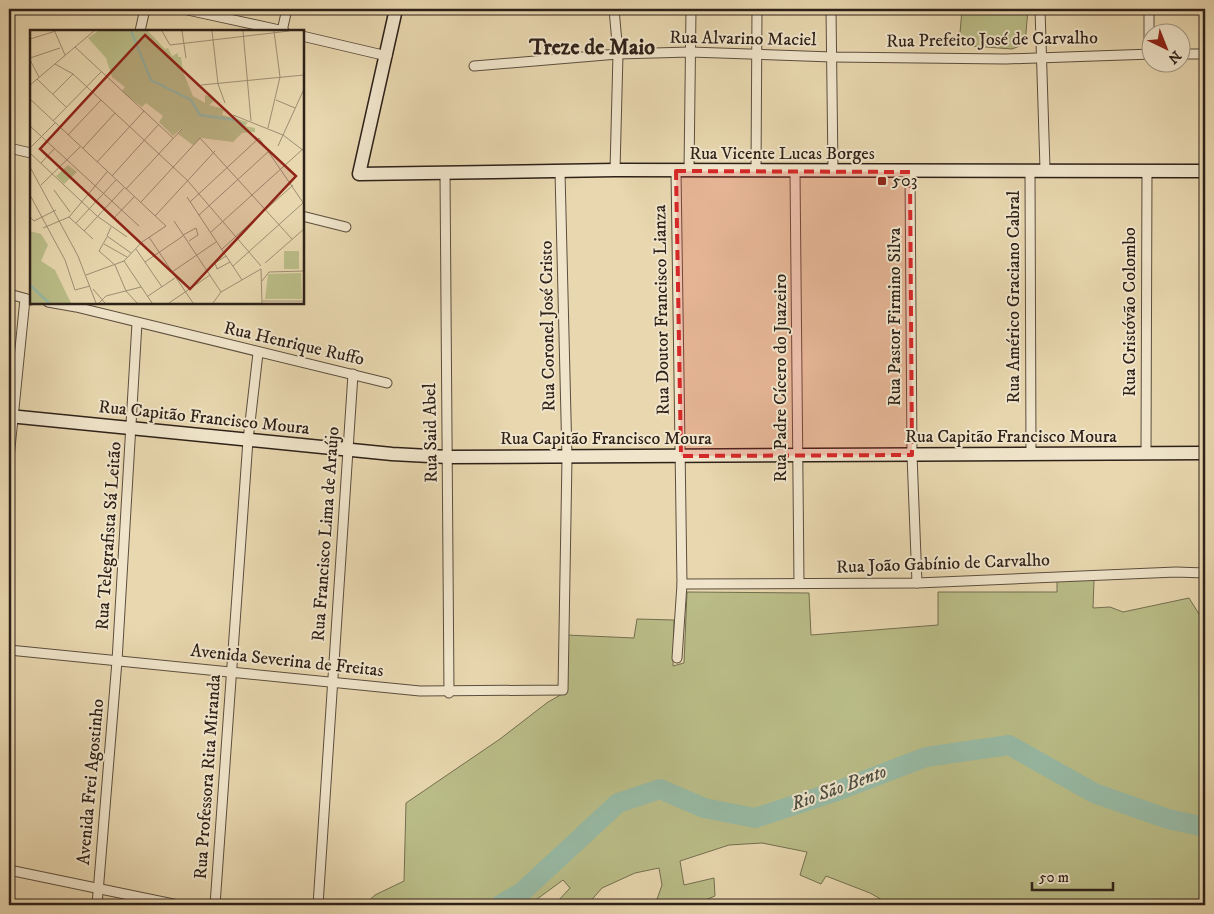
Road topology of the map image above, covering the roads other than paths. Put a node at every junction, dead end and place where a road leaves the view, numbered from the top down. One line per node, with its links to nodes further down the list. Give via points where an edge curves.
1 (145, 9): 12 (street)
2 (184, 9): 13 (street)
3 (287, 9): 14 (street)
4 (396, 9): 22 (main road)
5 (614, 9): 17 (street)
6 (691, 9): 16 (street, Rua Doutor Francisco Lianza)
7 (757, 9): 21 (street)
8 (831, 9): 23 (street)
9 (1040, 9): 24 (street)
10 (1149, 9): 11 (street)
11 (1149, 22)
12 (140, 30)
13 (278, 30)
14 (283, 30)
15 (304, 36): 22 (street)
16 (690, 52): 17 (street, Rua Alvarino Maciel); 21 (street, Rua Alvarino Maciel); 33 (street, Rua Doutor Francisco Lianza)
17 (618, 54): 25 (street, Rua Alvarino Maciel); 29 (street)
18 (1142, 54): 24 (street, Rua Prefeito José de Carvalho)
19 (1192, 54): 20 (street)
20 (1205, 54)
21 (756, 55): 23 (street, Rua Alvarino Maciel); 34 (street)
22 (387, 56): 39 (main road, Rua Vicente Lucas Borges, via 359,174)
23 (832, 57): 24 (street, Rua Prefeito José de Carvalho); 30 (street)
24 (1041, 58): 28 (street)
25 (474, 66)
26 (9, 148): 27 (street)
27 (30, 154)
28 (1045, 169): 31 (main road, Rua Vicente Lucas Borges); 32 (main road, Rua Vicente Lucas Borges)
29 (615, 170): 33 (main road, Rua Vicente Lucas Borges); 36 (main road, Rua Vicente Lucas Borges)
30 (832, 170): 37 (main road, Rua Vicente Lucas Borges); 38 (main road, Rua Vicente Lucas Borges)
31 (1030, 170): 38 (main road, Rua Vicente Lucas Borges); 54 (street, Rua Américo Graciano Cabral)
32 (1147, 170): 35 (main road, Rua Vicente Lucas Borges); 55 (street, Rua Cristóvão Colombo)
33 (682, 171): 34 (main road, Rua Vicente Lucas Borges); 58 (street, Rua Doutor Francisco Lianza)
34 (756, 171): 37 (main road, Rua Vicente Lucas Borges)
35 (1205, 171)
36 (560, 172): 39 (main road, Rua Vicente Lucas Borges); 61 (street, Rua Coronel José Cristo)
37 (795, 172): 53 (street, Rua Padre Cícero do Juazeiro)
38 (910, 172): 57 (street, Rua Pastor Firmino Silva)
39 (445, 174): 59 (street, Rua Said Abel)
40 (304, 216): 41 (street)
41 (346, 227)
42 (9, 294): 43 (street)
43 (28, 299): 49 (street)
44 (76, 305): 45 (street, Rua Henrique Ruffo)
45 (137, 323): 46 (street, Rua Henrique Ruffo); 50 (street, Rua Telegrafista Sá Leitão)
46 (258, 353): 47 (street, Rua Henrique Ruffo); 51 (street, Rua Professora Rita Miranda)
47 (353, 374): 48 (street, Rua Henrique Ruffo); 52 (street, Rua Francisco Lima de Araújo)
48 (387, 384)
49 (11, 416): 50 (main road, Rua Capitão Francisco Moura); 60 (street)
50 (132, 428): 51 (main road, Rua Capitão Francisco Moura); 68 (street, Rua Telegrafista Sá Leitão)
51 (248, 440): 52 (main road, Rua Capitão Francisco Moura); 69 (street, Rua Professora Rita Miranda)
52 (348, 449): 59 (main road, Rua Capitão Francisco Moura); 70 (street, Rua Francisco Lima de Araújo)
53 (798, 454): 57 (main road, Rua Capitão Francisco Moura); 58 (main road, Rua Capitão Francisco Moura); 63 (street, Rua Padre Cícero do Juazeiro)
54 (1031, 454): 55 (main road, Rua Capitão Francisco Moura); 57 (main road, Rua Capitão Francisco Moura)
55 (1146, 454): 56 (main road, Rua Capitão Francisco Moura)
56 (1205, 454)
57 (912, 455): 64 (street, Rua Pastor Firmino Silva)
58 (681, 456): 61 (main road, Rua Capitão Francisco Moura); 65 (street, Rua Doutor Francisco Lianza)
59 (448, 457): 61 (main road, Rua Capitão Francisco Moura); 72 (street, Rua Said Abel)
60 (9, 458)
61 (567, 458): 71 (street, Rua Coronel José Cristo)
62 (1205, 573): 64 (street, Rua João Gabínio de Carvalho)
63 (799, 583): 64 (street, Rua João Gabínio de Carvalho); 65 (street, Rua João Gabínio de Carvalho)
64 (917, 583)
65 (682, 584): 67 (street, Rua Doutor Francisco Lianza)
66 (9, 650): 68 (street, Avenida Severina de Freitas)
67 (677, 658)
68 (117, 661): 69 (street, Avenida Severina de Freitas); 74 (street, Avenida Frei Agostinho)
69 (232, 671): 70 (street, Avenida Severina de Freitas); 77 (street, Rua Professora Rita Miranda)
70 (332, 682): 72 (street, Avenida Severina de Freitas); 78 (street, Rua Francisco Lima de Araújo)
71 (563, 690): 72 (street, Avenida Severina de Freitas)
72 (449, 692)
73 (9, 870): 74 (street)
74 (99, 889): 75 (street, Avenida Frei Agostinho); 76 (street)
75 (96, 905)
76 (178, 905)
77 (215, 905)
78 (318, 905)

